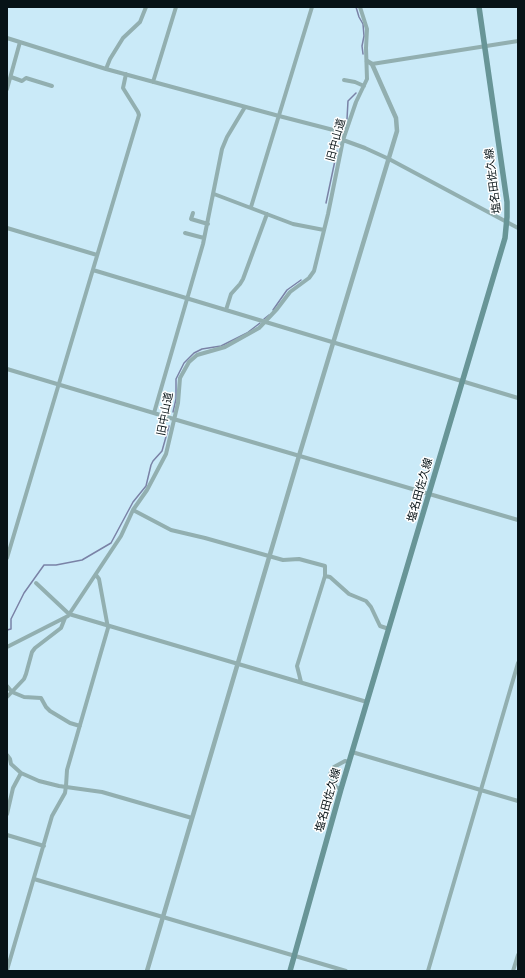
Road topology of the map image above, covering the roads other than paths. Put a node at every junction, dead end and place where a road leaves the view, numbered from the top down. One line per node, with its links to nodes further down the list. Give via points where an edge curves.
1 (146, 7): 11 (street, via 140,22 124,38)
2 (176, 7): 15 (street)
3 (312, 7): 20 (street)
4 (360, 7): 10 (street, 旧中山道, via 368,29 366,48)
5 (479, 7): 9 (main road, 塩名田佐久線)
6 (7, 38): 8 (street)
7 (518, 41): 9 (street)
8 (20, 42): 11 (street); 13 (street)
9 (485, 46): 10 (street); 28 (main road, 塩名田佐久線, via 507,202)
10 (370, 63): 17 (street, 旧中山道); 23 (street, via 396,118 397,131)
11 (106, 69): 12 (street)
12 (126, 74): 15 (street); 35 (street, via 123,88 139,115)
13 (11, 77): 16 (street, via 22,81 26,78); 18 (street)
14 (344, 80): 17 (street)
15 (153, 82): 19 (street)
16 (52, 86)
17 (364, 86): 21 (street, 旧中山道)
18 (7, 89)
19 (245, 107): 20 (street); 24 (street, via 222,150)
20 (279, 116): 21 (street); 25 (street)
21 (345, 133): 22 (street, 旧中山道)
22 (343, 140): 23 (street); 32 (street, 旧中山道)
23 (389, 159): 28 (street); 40 (street)
24 (214, 194): 25 (street); 29 (street)
25 (251, 207): 27 (street)
26 (193, 213): 29 (street, via 191,219)
27 (267, 214): 32 (street, via 293,224); 38 (street, via 243,279 231,294)
28 (507, 222): 31 (street); 42 (main road, 塩名田佐久線, via 503,247)
29 (208, 224): 34 (street)
30 (7, 228): 35 (street)
31 (518, 228)
32 (324, 230): 39 (street, 旧中山道, via 314,271 309,278 286,295)
33 (186, 233): 34 (street)
34 (204, 238): 37 (street)
35 (97, 255): 36 (street)
36 (93, 270): 37 (street); 43 (street)
37 (188, 299): 38 (street); 45 (street)
38 (226, 310): 39 (street)
39 (265, 322): 40 (street); 46 (street, 旧中山道, via 255,331 225,347 193,358 180,378)
40 (333, 343): 42 (street); 47 (street)
41 (7, 369): 43 (street)
42 (462, 381): 44 (street); 48 (main road, 塩名田佐久線)
43 (59, 384): 45 (street); 52 (street)
44 (518, 398)
45 (154, 413): 46 (street)
46 (174, 419): 47 (street); 49 (street, 旧中山道, via 164,459)
47 (299, 456): 48 (street); 51 (street)
48 (429, 494): 50 (street); 59 (main road, 塩名田佐久線)
49 (134, 510): 51 (street, via 171,530); 53 (street, 旧中山道)
50 (518, 520)
51 (270, 555): 54 (street, via 283,560 300,559 323,565 326,568); 61 (street)
52 (7, 558)
53 (96, 575): 56 (street, 旧中山道); 58 (street)
54 (325, 576): 59 (street, via 330,577 349,594 366,601 380,626); 63 (street, via 297,666)
55 (36, 583): 56 (street)
56 (70, 614): 57 (street, 旧中山道); 58 (street)
57 (65, 618): 60 (street, 旧中山道); 65 (street, via 58,631 32,652 26,674)
58 (108, 625): 61 (street); 68 (street)
59 (389, 629): 67 (main road, 塩名田佐久線)
60 (7, 647)
61 (238, 663): 63 (street); 78 (street)
62 (518, 663): 75 (street)
63 (301, 682): 67 (street)
64 (7, 686): 65 (street)
65 (12, 692): 66 (street); 68 (street, via 27,698 41,698 50,711)
66 (7, 697)
67 (367, 702): 69 (main road, 塩名田佐久線)
68 (80, 726): 73 (street, via 66,770)
69 (352, 752): 71 (main road, 塩名田佐久線); 75 (street)
70 (7, 755): 72 (street, via 11,764)
71 (349, 762): 74 (main road, 塩名田佐久線); 74 (street, via 334,767 330,774 336,787)
72 (21, 773): 73 (street, via 50,785); 77 (street, via 13,788)
73 (66, 786): 78 (street, via 102,792); 80 (street)
74 (341, 789): 84 (main road, 塩名田佐久線)
75 (480, 790): 76 (street); 90 (street)
76 (518, 801)
77 (7, 811)
78 (192, 818): 82 (street)
79 (7, 835): 80 (street)
80 (44, 846): 81 (street)
81 (34, 879): 82 (street); 85 (street)
82 (163, 917): 84 (street); 86 (street)
83 (518, 955): 91 (street)
84 (294, 956): 88 (main road, 塩名田佐久線); 89 (street)
85 (7, 970)
86 (147, 970): 87 (street)
87 (153, 971)
88 (290, 971)
89 (346, 971)
90 (428, 971)
91 (513, 971)

